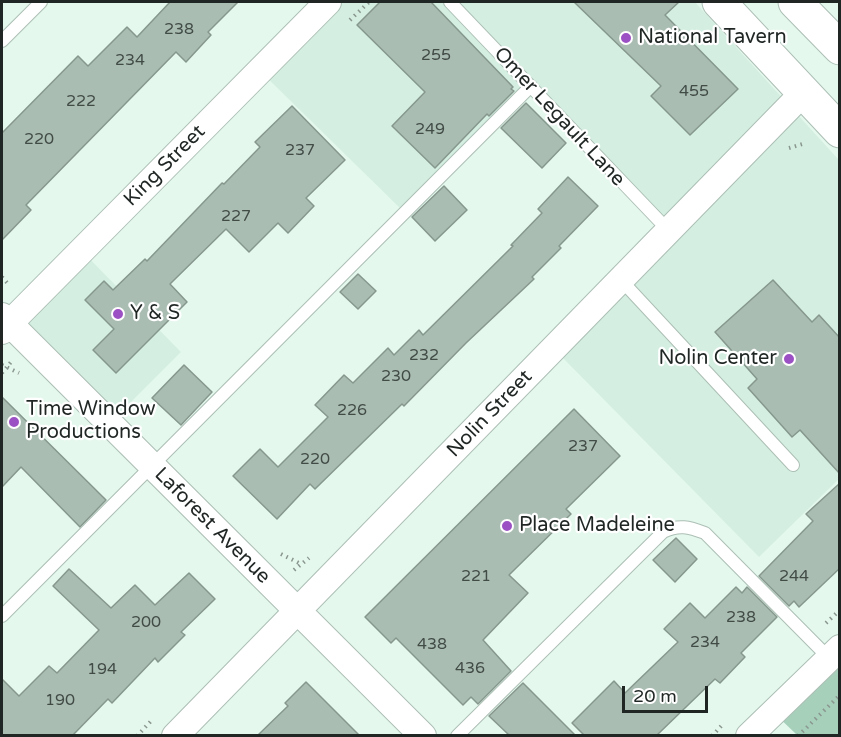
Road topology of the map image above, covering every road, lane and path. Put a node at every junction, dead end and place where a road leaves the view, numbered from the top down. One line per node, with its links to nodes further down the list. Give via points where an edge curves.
1 (41, 2): 6 (lane)
2 (328, 2): 13 (street, King Street)
3 (450, 2): 8 (lane, Omer Legault Lane)
4 (719, 2): 9 (main road)
5 (795, 2): 7 (main road)
6 (2, 41)
7 (840, 48)
8 (531, 86): 11 (lane, Omer Legault Lane); 15 (lane)
9 (804, 92): 10 (main road); 11 (street, Nolin Street)
10 (840, 131)
11 (669, 231): 12 (street, Nolin Street)
12 (621, 280): 14 (lane); 16 (street, Nolin Street)
13 (4, 323): 15 (street, Laforest Avenue)
14 (793, 465)
15 (153, 467): 16 (street, Laforest Avenue); 17 (lane)
16 (297, 610): 20 (street, Nolin Street); 21 (street, Laforest Avenue)
17 (2, 616)
18 (836, 652): 22 (lane, via 705,533 675,526 663,532); 23 (street)
19 (840, 695): 24 (path)
20 (175, 735)
21 (423, 735)
22 (457, 735)
23 (749, 735)
24 (798, 735)

